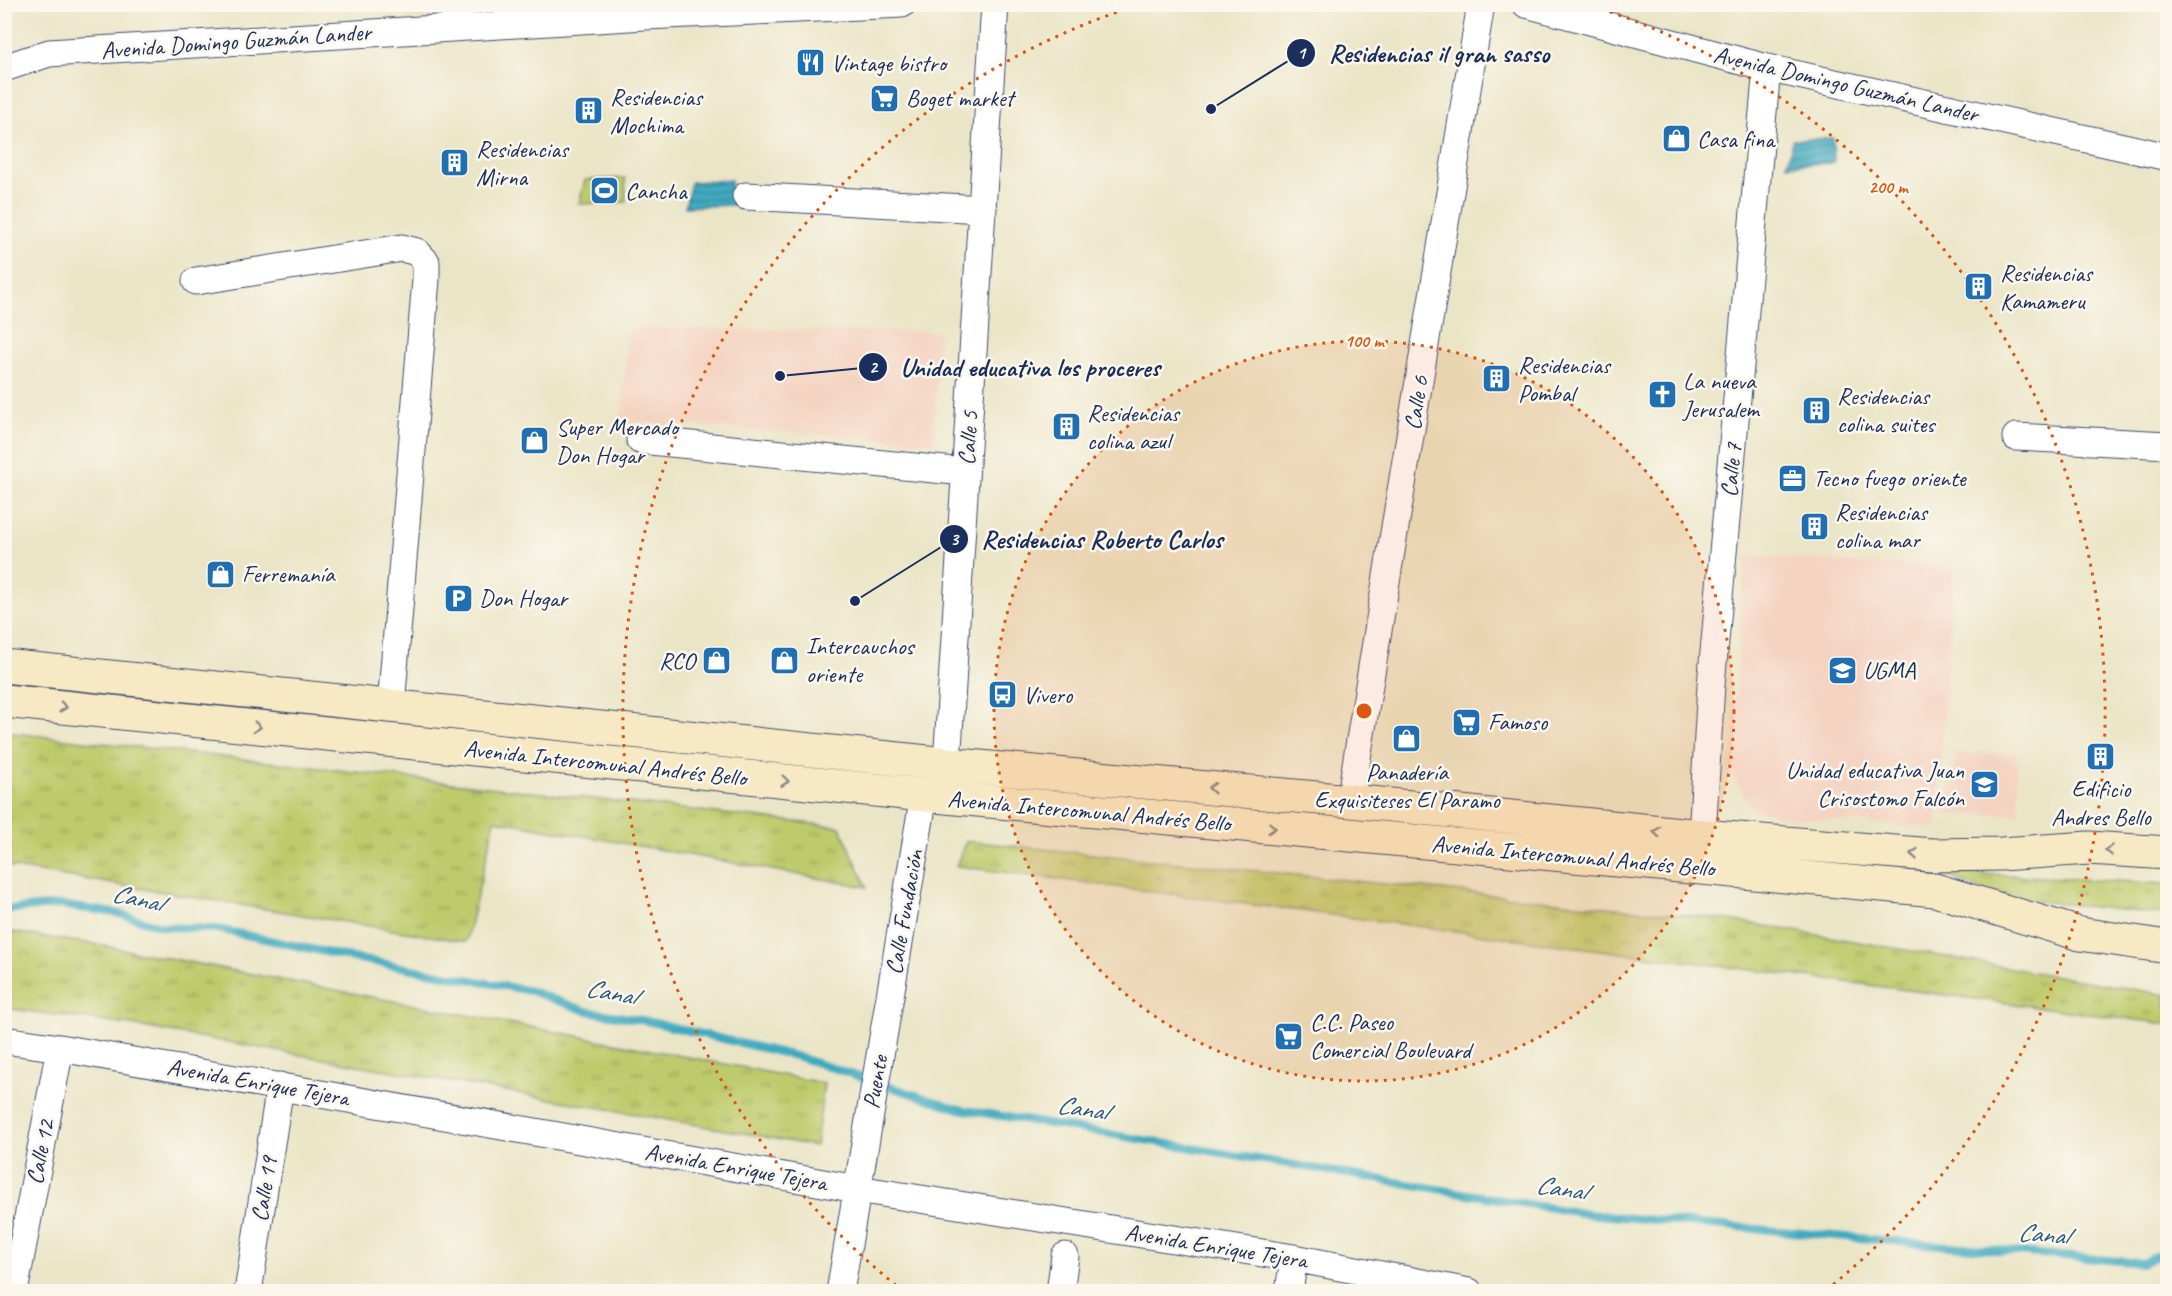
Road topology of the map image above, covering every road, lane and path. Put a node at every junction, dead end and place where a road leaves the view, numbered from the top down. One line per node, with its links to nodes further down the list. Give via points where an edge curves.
1 (902, 4): 5 (street, Avenida Domingo Guzmán Lander, via 634,16 49,53)
2 (995, 4): 9 (street, Calle 5)
3 (1481, 4): 20 (street, Calle 6)
4 (1526, 4): 6 (street, Avenida Domingo Guzmán Lander)
5 (4, 68)
6 (1767, 69): 7 (street, Avenida Domingo Guzmán Lander); 21 (street, Calle 7, via 1711,685)
7 (2168, 157)
8 (746, 196): 9 (street)
9 (983, 209): 14 (street, Calle 5)
10 (196, 281): 17 (street, via 402,248 417,252 426,262)
11 (2016, 437): 13 (street)
12 (640, 440): 14 (street)
13 (2168, 445)
14 (965, 472): 18 (street, Calle 5)
15 (4, 666): 17 (main road, Avenida Intercomunal Andrés Bello)
16 (4, 702): 19 (main road, Avenida Intercomunal Andrés Bello, one-way to 19)
17 (391, 706): 18 (main road, Avenida Intercomunal Andrés Bello)
18 (947, 764): 20 (main road, Avenida Intercomunal Andrés Bello, one-way to 18)
19 (924, 795): 23 (main road, Avenida Intercomunal Andrés Bello, one-way to 23, via 1935,890 2080,934); 24 (street, Calle Fundación)
20 (1350, 801): 21 (main road, Avenida Intercomunal Andrés Bello, one-way to 20)
21 (1702, 836): 22 (main road, Avenida Intercomunal Andrés Bello, one-way to 21, via 2089,849 1932,855)
22 (2168, 853)
23 (2168, 947)
24 (885, 1029): 28 (street, Puente)
25 (4, 1040): 26 (street, Avenida Enrique Tejera)
26 (60, 1048): 27 (street, Avenida Enrique Tejera); 31 (street, Calle 12)
27 (280, 1086): 28 (street, Avenida Enrique Tejera); 32 (street, Calle 19)
28 (857, 1189): 30 (street, Avenida Enrique Tejera); 33 (street)
29 (1065, 1256): 34 (street)
30 (1294, 1258): 35 (street); 36 (street, Avenida Enrique Tejera)
31 (12, 1277)
32 (248, 1292)
33 (840, 1292)
34 (1060, 1292)
35 (1289, 1292)
36 (1469, 1292)

